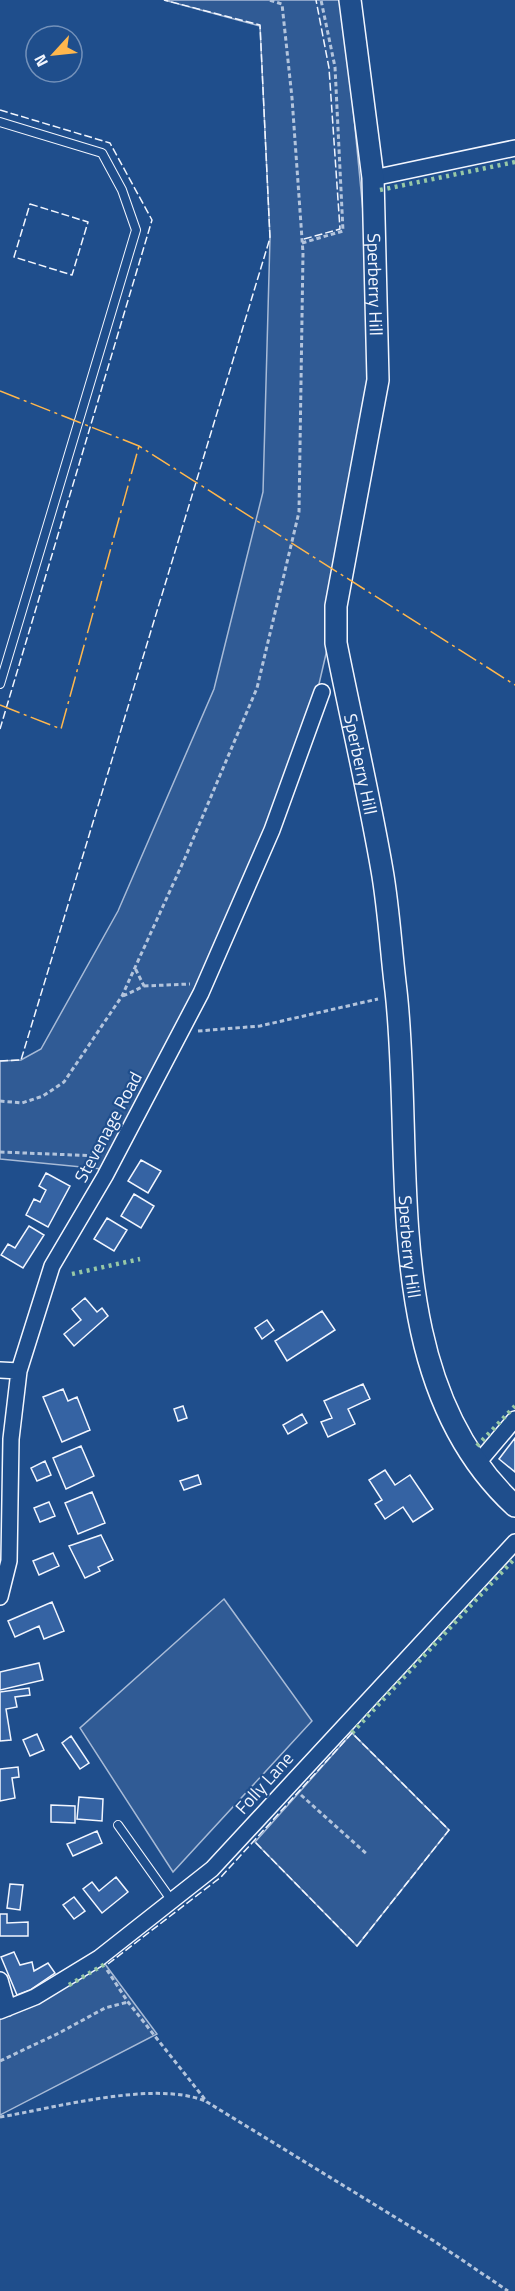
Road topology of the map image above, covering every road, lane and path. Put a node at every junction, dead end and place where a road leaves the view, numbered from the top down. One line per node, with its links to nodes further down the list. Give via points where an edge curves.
1 (269, 0): 7 (path, via 282,4)
2 (321, 0): 7 (path, via 335,67 343,231)
3 (350, 0): 6 (street, Sperberry Hill)
4 (0, 122): 8 (lane, via 102,153 123,190 136,230)
5 (515, 148): 6 (street)
6 (373, 178): 13 (street, Sperberry Hill, via 378,380 336,606 336,643 382,870)
7 (302, 243): 10 (path, via 299,513 257,688)
8 (0, 684)
9 (322, 692): 11 (street, Stevenage Road, via 272,831)
10 (135, 968): 12 (path); 14 (path)
11 (204, 983): 12 (path); 15 (street, Stevenage Road)
12 (144, 986): 14 (path)
13 (396, 995): 15 (path, via 260,1026); 22 (street, Sperberry Hill, via 411,1267 423,1340 446,1408)
14 (122, 996): 16 (path, via 64,1082 43,1096 22,1103)
15 (182, 1032): 20 (street, Stevenage Road, via 52,1266)
16 (0, 1101)
17 (0, 1152): 18 (path)
18 (103, 1156)
19 (0, 1370): 20 (street)
20 (19, 1371): 25 (street, Stevenage Road, via 11,1439 9,1561)
21 (515, 1419): 22 (street)
22 (477, 1464): 23 (street, Sperberry Hill)
23 (515, 1506)
24 (515, 1542): 26 (street, Folly Lane)
25 (0, 1597)
26 (290, 1783): 28 (path); 29 (street, Folly Lane, via 212,1869)
27 (117, 1825): 29 (lane)
28 (368, 1855)
29 (173, 1902): 30 (street, Folly Lane)
30 (99, 1958): 32 (path); 33 (street, Folly Lane, via 35,1997)
31 (0, 1980): 33 (street)
32 (128, 2002): 34 (path, via 105,2008); 35 (path)
33 (4, 2010)
34 (0, 2061)
35 (207, 2102): 36 (path, via 187,2094 150,2092); 37 (path)
36 (0, 2117)
37 (508, 2291)

